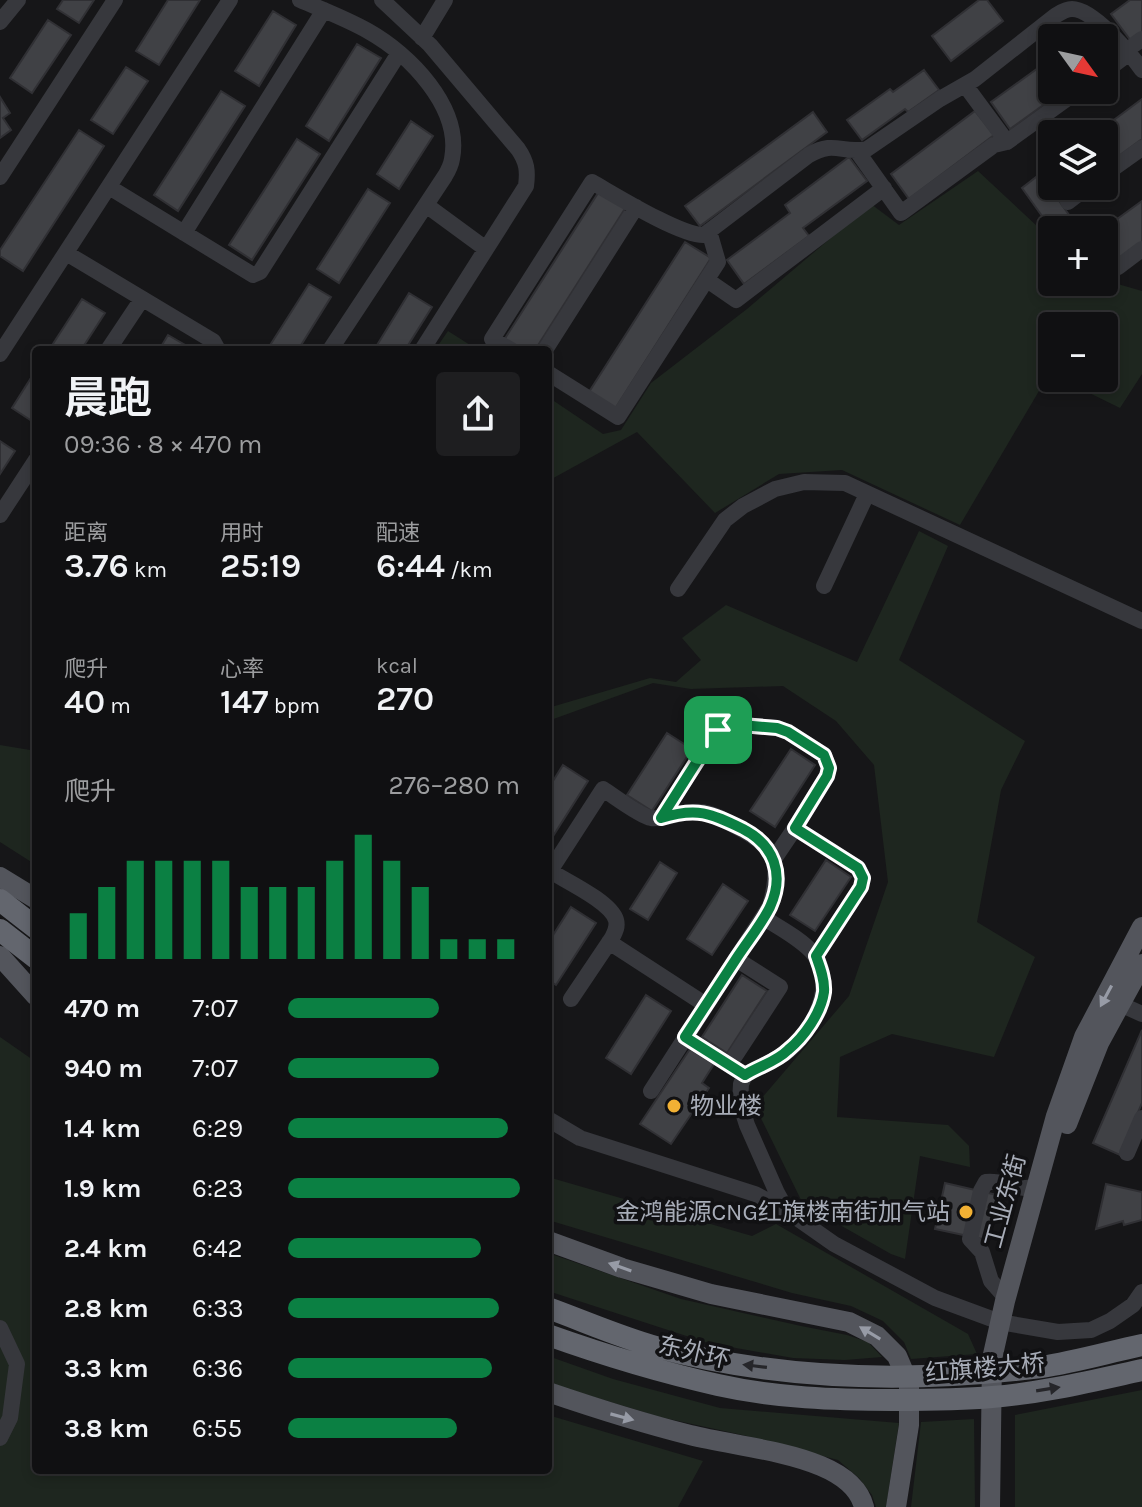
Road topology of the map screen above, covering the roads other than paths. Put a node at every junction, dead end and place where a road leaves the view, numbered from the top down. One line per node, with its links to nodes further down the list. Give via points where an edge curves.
1 (18, 0): 8 (street)
2 (115, 0): 20 (street)
3 (230, 0): 21 (street)
4 (300, 0): 7 (street)
5 (382, 0): 9 (street)
6 (445, 0): 9 (street)
7 (324, 10): 11 (street); 28 (street)
8 (0, 22)
9 (422, 38): 29 (street, via 525,160 526,186)
10 (1135, 46): 12 (street); 13 (street); 14 (street, via 1080,10 1068,9)
11 (399, 53): 25 (street, via 433,90 453,138 449,168); 28 (street, via 260,272 253,275)
12 (1118, 60)
13 (1142, 70)
14 (965, 85): 16 (street); 18 (street)
15 (1060, 104): 16 (street)
16 (1007, 142): 22 (street, via 994,145 901,213)
17 (1142, 148): 19 (street)
18 (857, 151): 22 (street); 27 (street, via 820,149)
19 (1118, 165)
20 (0, 177)
21 (109, 187): 28 (street); 31 (street)
22 (884, 188): 33 (street, via 736,300)
23 (1071, 200): 24 (street)
24 (1068, 202)
25 (426, 205): 29 (street); 37 (street)
26 (636, 207): 27 (street, via 696,236); 39 (street, via 592,182 492,339); 40 (street)
27 (709, 231): 33 (street, via 718,262)
28 (184, 233)
29 (486, 249): 38 (street)
30 (1142, 249): 32 (street)
31 (66, 253): 34 (street); 41 (street)
32 (1118, 267)
33 (707, 280): 42 (street, via 618,417)
34 (142, 299): 35 (street); 36 (street)
35 (111, 346)
36 (216, 346)
37 (333, 346)
38 (425, 346)
39 (504, 346)
40 (548, 346)
41 (0, 354)
42 (552, 376)
43 (32, 466): 45 (street)
44 (867, 494): 46 (street); 47 (street, via 845,483 804,482 775,489 725,520); 48 (street)
45 (0, 515)
46 (824, 586)
47 (678, 589)
48 (1142, 621)
49 (661, 818): 50 (street, via 713,736 730,724 777,728 824,755 827,776); 51 (street, via 712,814 753,834); 52 (street, via 648,818 603,789)
50 (795, 828): 51 (street); 64 (street, via 858,868 863,878)
51 (774, 859): 57 (street, via 774,892)
52 (552, 868)
53 (552, 875): 61 (street, via 612,912 617,929)
54 (0, 877): 55 (main road)
55 (32, 897)
56 (0, 900): 58 (highway)
57 (763, 917): 64 (street); 65 (street)
58 (32, 925)
59 (1142, 927): 79 (main road, 工业东街, one-way to 79, via 1084,1037)
60 (0, 930): 62 (highway)
61 (609, 942): 68 (street); 70 (street)
62 (32, 955)
63 (0, 956): 67 (main road)
64 (816, 956): 74 (street, via 824,992 809,1027 789,1050)
65 (736, 959): 70 (street); 73 (street, via 780,987)
66 (1142, 964): 69 (main road, 工业东街)
67 (32, 992)
68 (571, 999)
69 (1120, 1004): 71 (street); 85 (main road, 工业东街, via 1068,1120)
70 (706, 1005): 72 (street)
71 (1142, 1014)
72 (685, 1037): 74 (street); 75 (street)
73 (735, 1056)
74 (745, 1075): 80 (street, via 740,1103)
75 (651, 1091)
76 (1142, 1118): 78 (street)
77 (552, 1121): 80 (street, via 580,1138 755,1194)
78 (1127, 1153)
79 (1037, 1185): 83 (main road, 工业东街); 83 (street, via 1026,1188 992,1180 983,1186 970,1239)
80 (787, 1211): 85 (street, via 834,1244 935,1298)
81 (552, 1242): 94 (main road, one-way to 81, via 909,1425 909,1384 897,1356 877,1336 849,1322 696,1290)
82 (1142, 1292): 85 (street, via 1133,1305 1091,1330 1058,1332)
83 (1006, 1298): 85 (main road, 工业东街)
84 (552, 1309): 88 (highway, 红旗楼大桥, one-way to 84, via 1044,1366 936,1376 832,1376 655,1347)
85 (1005, 1323): 95 (main road, 工业东街, via 992,1359); 96 (main road, 工业东街)
86 (0, 1328): 92 (street, via 17,1364 10,1418)
87 (552, 1336): 91 (highway, 东外环, via 720,1386)
88 (1142, 1345)
89 (1142, 1370): 91 (highway, 红旗楼大桥, one-way to 89, via 992,1397)
90 (552, 1393): 93 (main road, one-way to 93, via 689,1435 824,1467 846,1480)
91 (831, 1400)
92 (0, 1438)
93 (864, 1507)
94 (896, 1507)
95 (990, 1507)
96 (1003, 1507)

